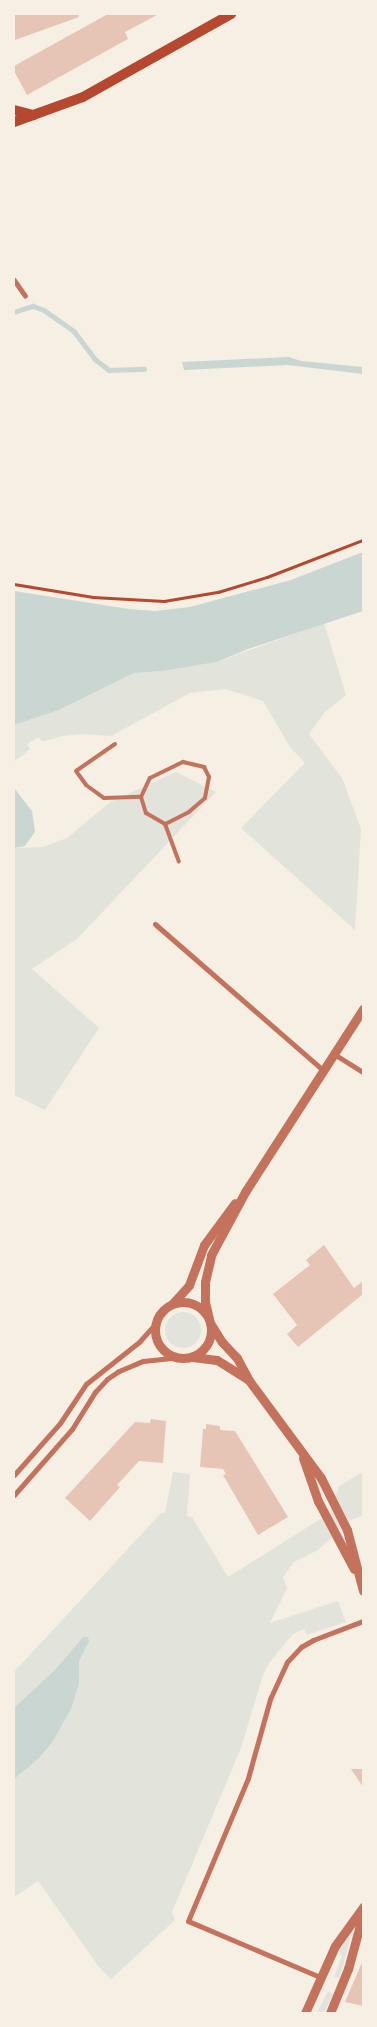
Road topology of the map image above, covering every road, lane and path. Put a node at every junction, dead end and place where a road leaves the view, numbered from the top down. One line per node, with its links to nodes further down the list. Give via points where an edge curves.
1 (231, 14): 3 (main road, via 83,97)
2 (14, 110): 3 (main road)
3 (34, 115): 4 (main road)
4 (14, 122)
5 (14, 280): 6 (street)
6 (25, 296)
7 (363, 540): 8 (path, via 218,592 171,600 93,597)
8 (14, 584)
9 (115, 744): 10 (lane, via 76,771 86,785 104,798)
10 (141, 797): 11 (lane, via 146,813); 11 (lane, via 150,778 183,762 204,767 209,777 205,798)
11 (165, 824): 12 (lane)
12 (178, 862)
13 (155, 924): 16 (street)
14 (363, 1008): 15 (street)
15 (334, 1054): 16 (street); 17 (street)
16 (323, 1070): 18 (street)
17 (363, 1072)
18 (245, 1192): 19 (street, via 204,1245 189,1285); 20 (street, via 206,1268 205,1296)
19 (170, 1306): 20 (street, via 190,1303 201,1309); 21 (street)
20 (209, 1321): 22 (street, via 207,1344 202,1350); 23 (street, via 237,1358)
21 (157, 1322): 22 (street, via 156,1335 162,1347 172,1355); 25 (street, via 139,1342 86,1384 60,1423)
22 (185, 1357): 23 (street, via 217,1360); 26 (street, via 143,1361 107,1379 72,1430)
23 (248, 1379): 24 (street)
24 (298, 1447): 27 (street, via 318,1502); 27 (street, via 321,1478 338,1512 350,1539)
25 (14, 1475)
26 (14, 1495)
27 (359, 1577): 28 (street)
28 (363, 1591)
29 (363, 1621): 32 (street, via 313,1640 287,1662 270,1699 248,1778 188,1921)
30 (363, 1907): 32 (street, via 340,1938)
31 (363, 1914): 34 (street, via 348,1969)
32 (320, 1978): 33 (street)
33 (305, 2013)
34 (330, 2013)

